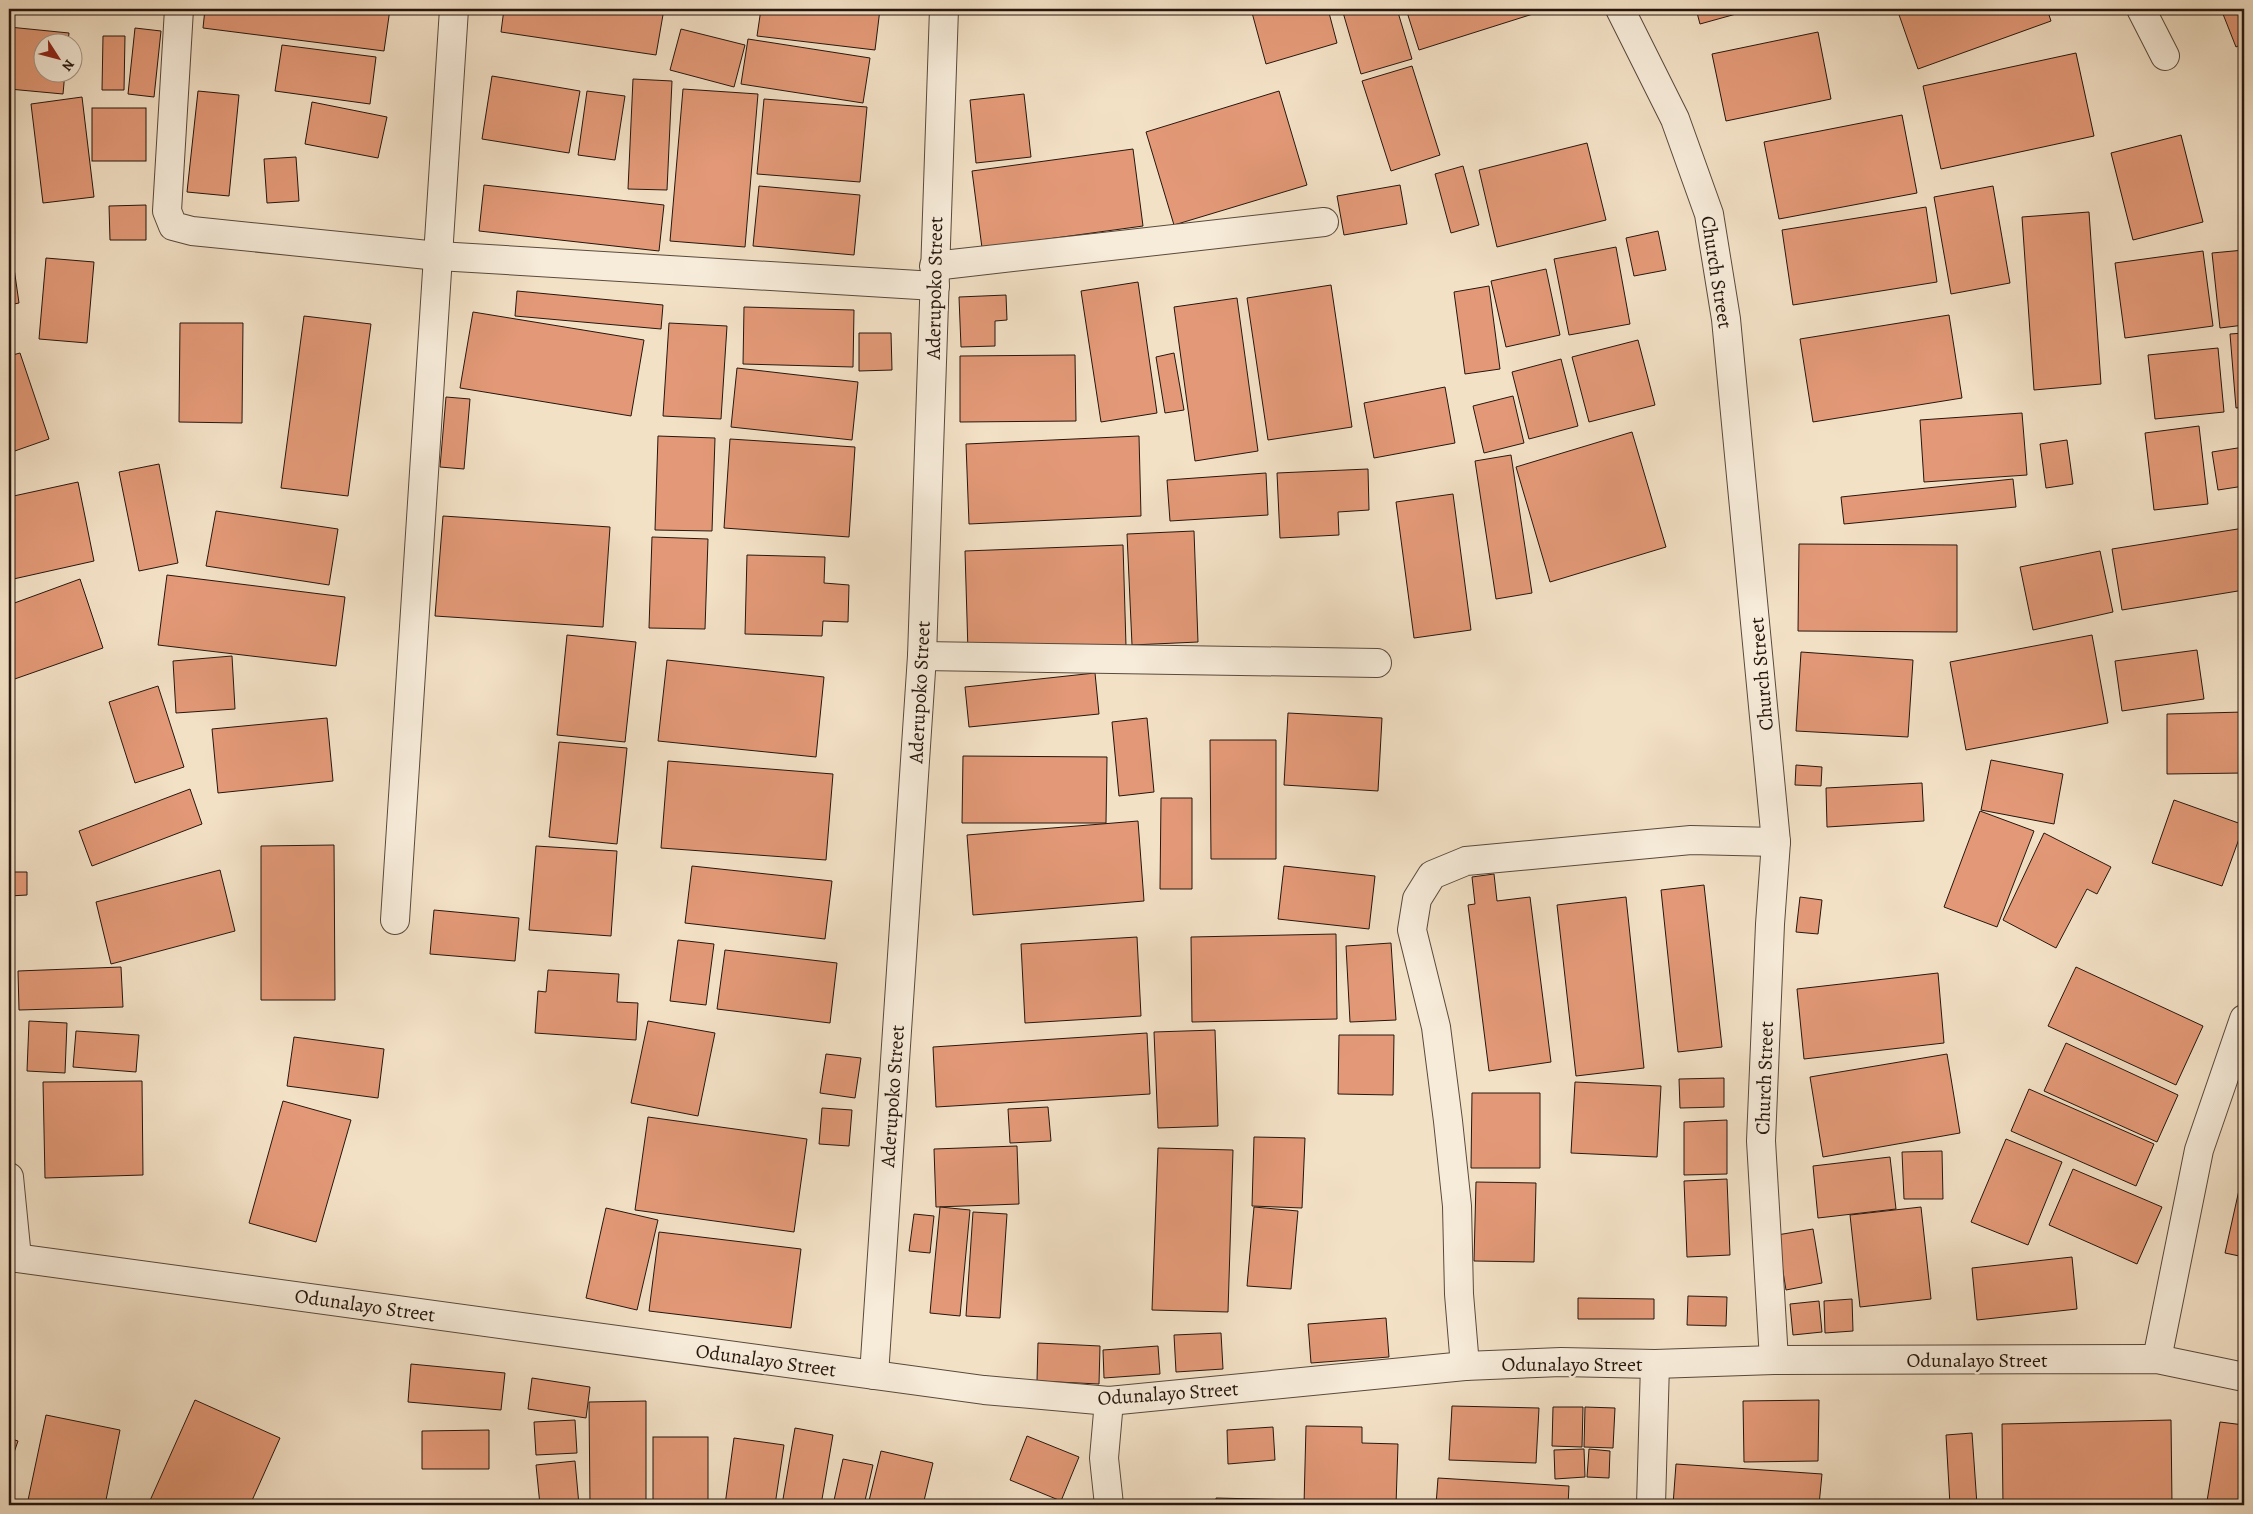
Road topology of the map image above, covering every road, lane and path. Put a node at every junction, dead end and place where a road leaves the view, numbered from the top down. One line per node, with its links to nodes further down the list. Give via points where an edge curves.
1 (179, 9): 8 (street, via 167,211 173,226 192,231)
2 (454, 9): 8 (street)
3 (944, 9): 9 (street, Aderupoko Street)
4 (1620, 9): 12 (street, Church Street, via 1674,120 1709,214 1726,319)
5 (2140, 9): 6 (street)
6 (2165, 56)
7 (1324, 222): 9 (street)
8 (438, 256): 9 (street); 13 (street)
9 (935, 276): 10 (street, Aderupoko Street)
10 (922, 656): 11 (street); 21 (street, Aderupoko Street)
11 (1377, 663)
12 (1776, 842): 18 (street, Church Street, via 1761,1141); 20 (street, via 1691,840 1466,861 1432,875 1417,899 1412,930 1436,1027 1449,1130 1457,1206 1459,1294)
13 (395, 920)
14 (2244, 1019): 17 (street, via 2199,1150)
15 (9, 1177): 16 (street)
16 (13, 1258): 21 (street, Odunalayo Street)
17 (2158, 1359): 18 (street, Odunalayo Street); 22 (street, Odunalayo Street)
18 (1774, 1360): 19 (street, Odunalayo Street)
19 (1655, 1364): 20 (street, Odunalayo Street, via 1561,1362); 25 (street)
20 (1466, 1366): 23 (street, Odunalayo Street)
21 (874, 1375): 23 (street, Odunalayo Street, via 984,1390)
22 (2244, 1377)
23 (1109, 1401): 24 (street, via 1104,1458)
24 (1109, 1505)
25 (1651, 1505)

